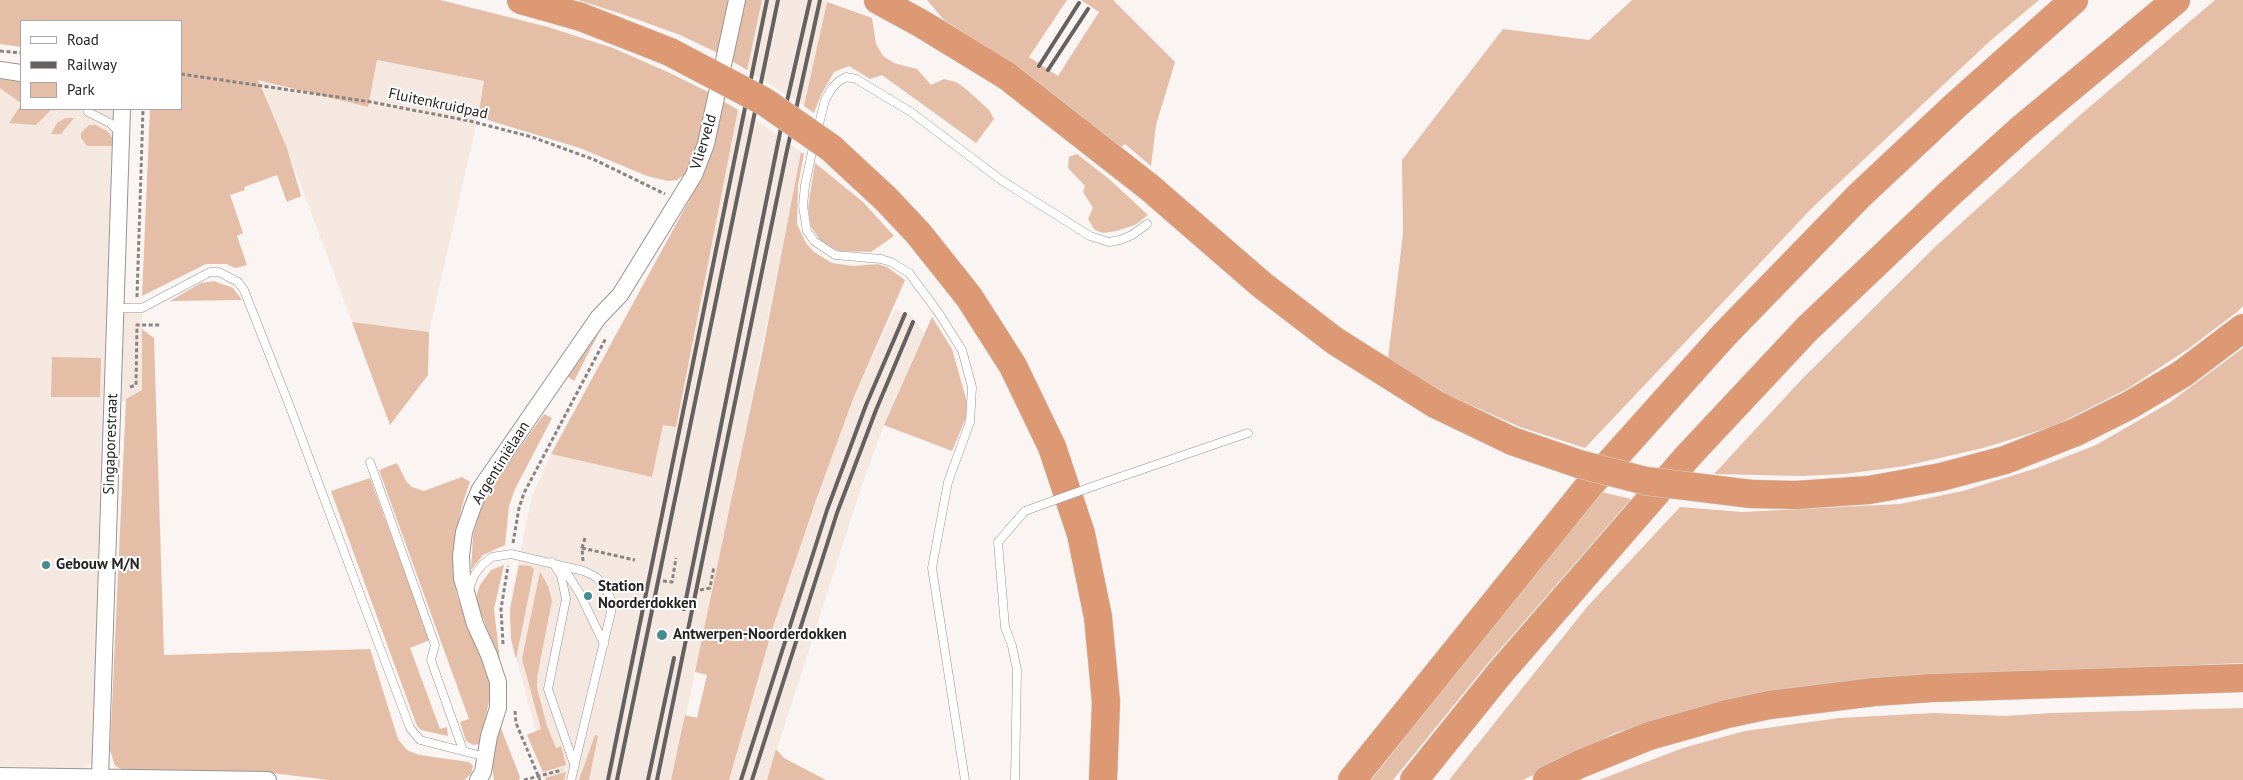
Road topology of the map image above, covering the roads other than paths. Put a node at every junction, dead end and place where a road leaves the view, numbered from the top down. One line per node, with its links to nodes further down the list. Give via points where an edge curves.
1 (521, 0): 30 (highway, bridge, via 581,17 670,52 765,102 831,148 886,199 969,297 1013,366 1052,447 1081,534 1098,616 1106,702)
2 (737, 0): 12 (street, Vlierveld, via 706,144 694,175)
3 (878, 0): 14 (highway, bridge, via 1007,76 1149,187 1298,314 1369,364 1435,404 1512,441 1579,464 1646,481 1751,494 1796,495 1869,490 1941,477 2005,460 2076,432 2182,374)
4 (2074, 0): 31 (highway, via 1860,195 1724,335 1564,516)
5 (2176, 0): 32 (highway, via 2021,129 1807,329 1688,456 1500,673)
6 (0, 70): 7 (street)
7 (20, 73)
8 (122, 110): 10 (street, Singaporestraat)
9 (88, 112): 10 (lane, via 110,122)
10 (121, 135): 13 (street, Singaporestraat)
11 (1146, 224): 28 (lane, via 1120,240 1100,240 1076,229 1016,190 911,112 856,79 846,77 839,80 825,100 805,185 803,206 807,231 814,241 835,255 881,258 909,274 962,350 972,387 970,422 948,482 932,568)
12 (620, 295): 18 (street, Argentiniëlaan, via 598,318 480,489 464,532 461,556)
13 (116, 308): 21 (lane, via 142,308 210,272 229,276 244,290 410,728 420,740); 25 (street, Singaporestraat)
14 (2243, 328)
15 (1248, 433): 29 (lane, bridge, via 1026,511 998,542 1005,627 1017,670)
16 (370, 462): 21 (lane, via 435,645 431,660)
17 (552, 562): 18 (lane, via 511,554 492,557 471,582); 19 (lane, via 568,575); 19 (lane, via 584,571 605,587 611,612); 22 (lane, via 561,575 566,599 548,689)
18 (466, 598): 23 (street, Argentiniëlaan, via 498,682 498,708)
19 (604, 644): 22 (lane)
20 (2243, 678): 33 (highway, via 1932,688 1769,705 1649,736)
21 (463, 750): 23 (lane)
22 (575, 766): 27 (lane)
23 (483, 772)
24 (0, 776): 25 (street)
25 (100, 778): 26 (street)
26 (268, 780)
27 (571, 780)
28 (965, 780)
29 (1015, 780)
30 (1103, 780)
31 (1352, 780)
32 (1414, 780)
33 (1547, 780)

